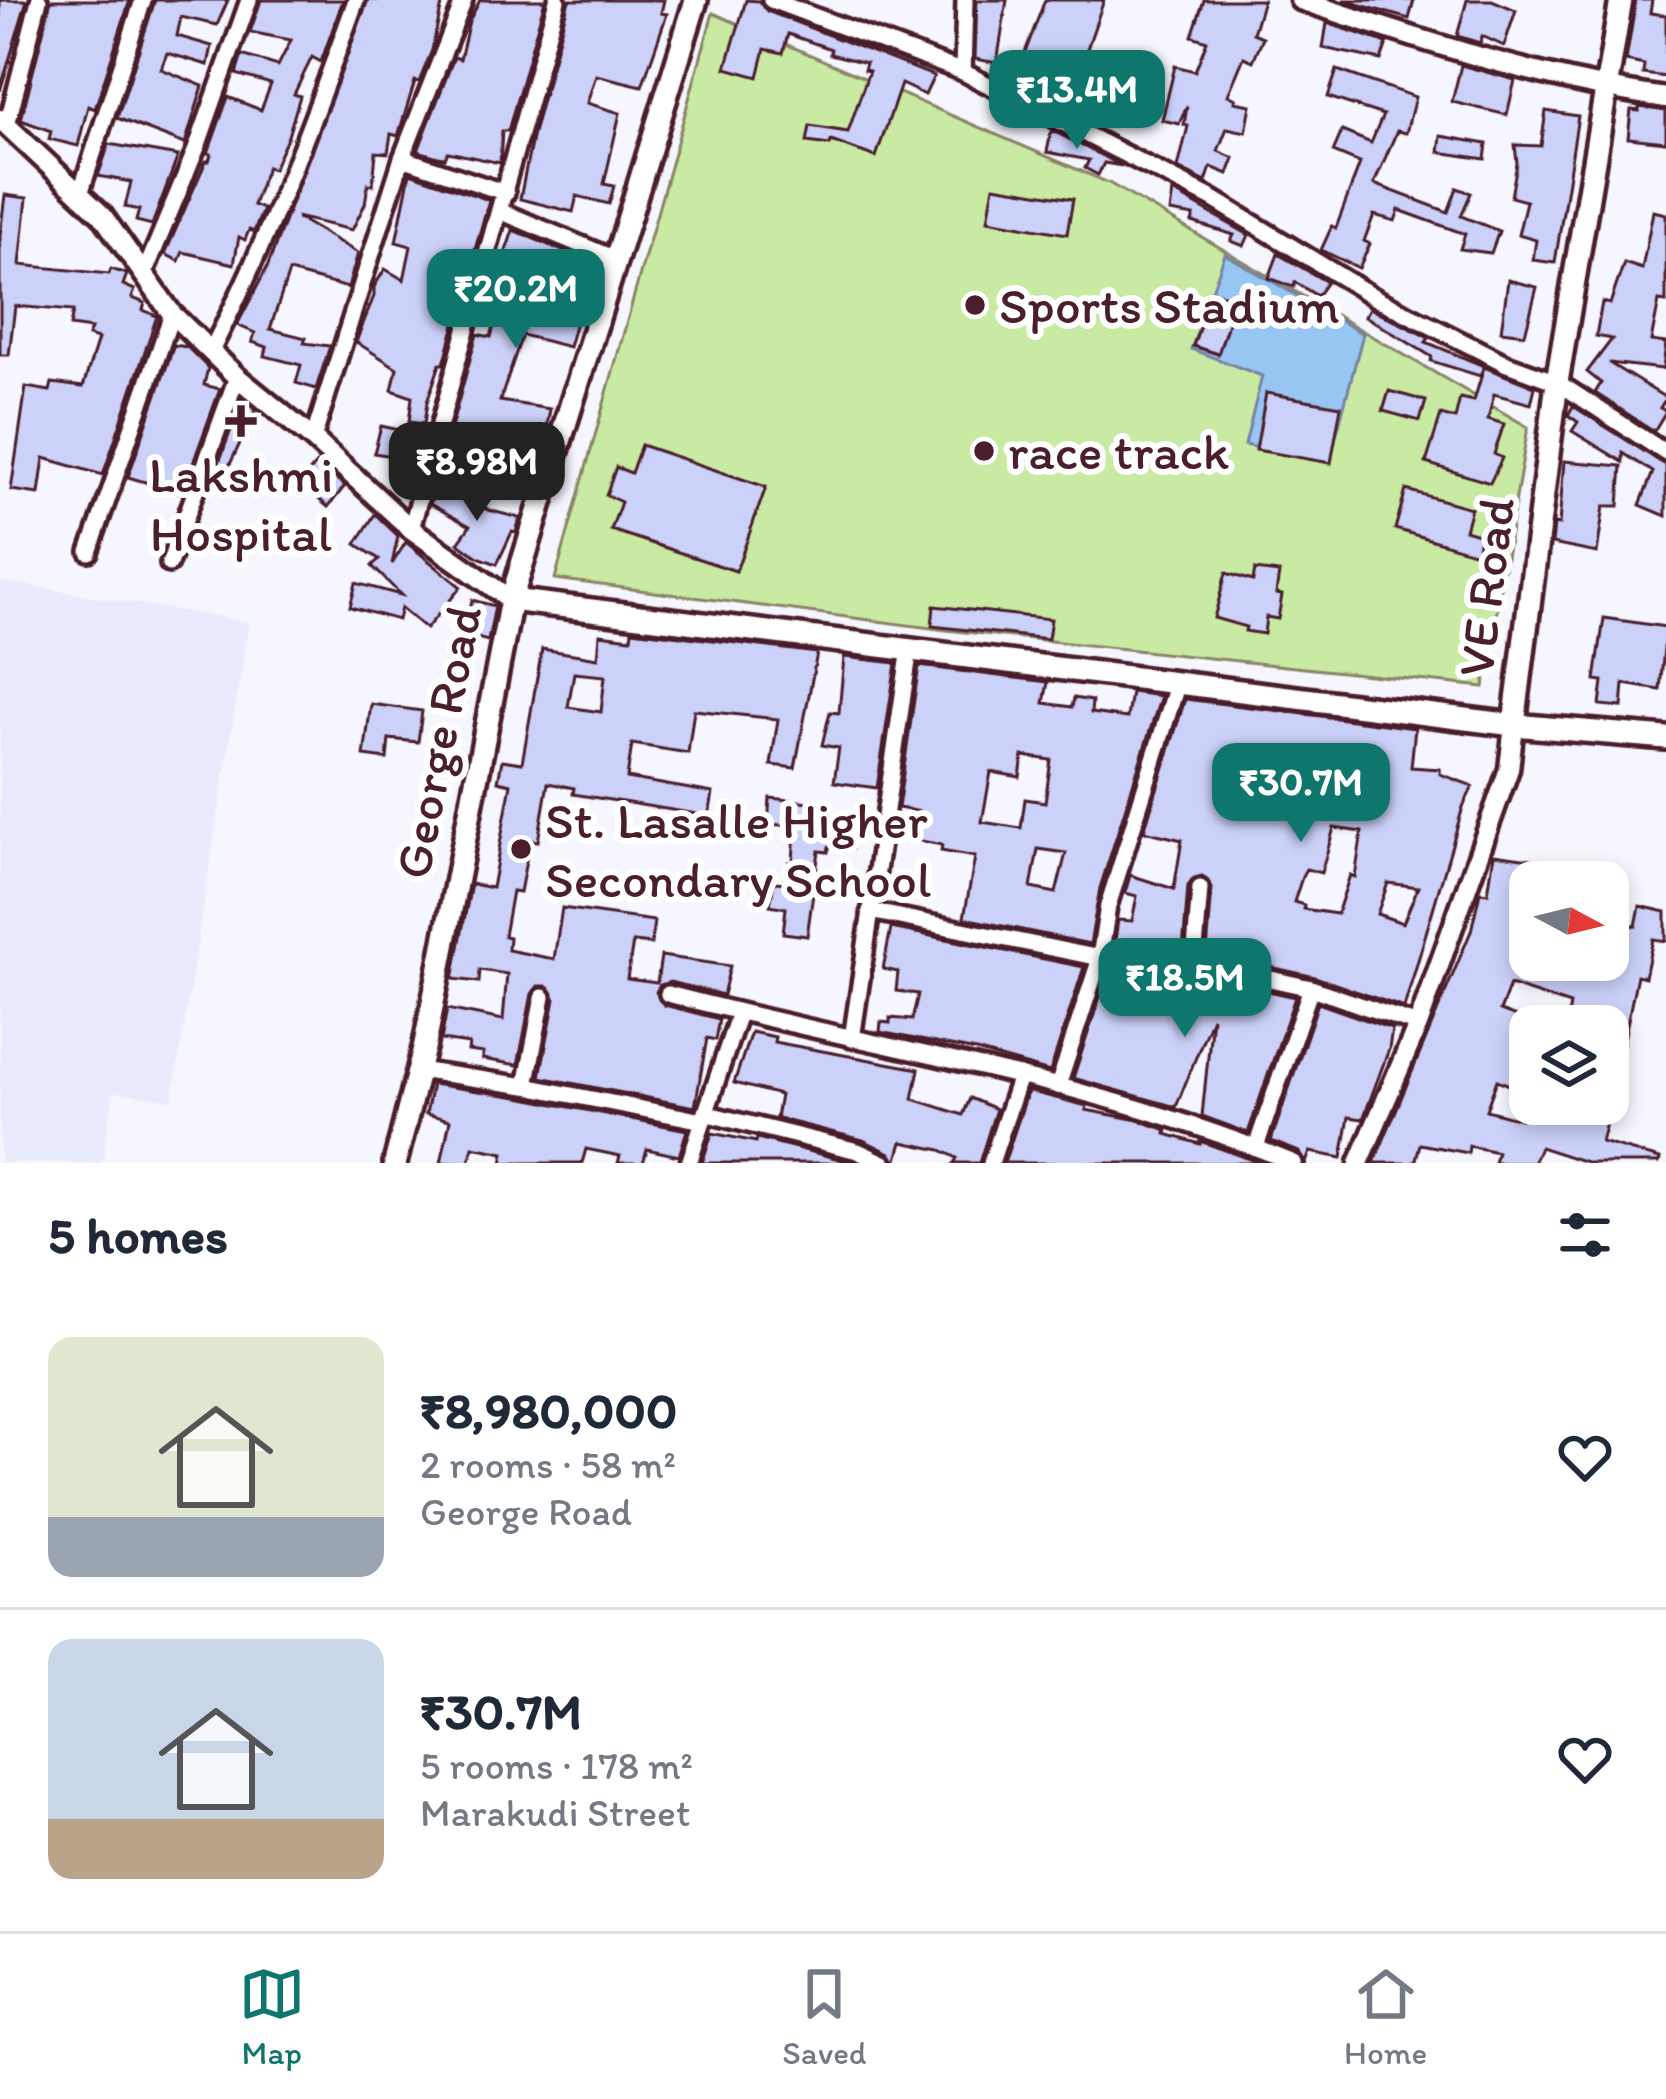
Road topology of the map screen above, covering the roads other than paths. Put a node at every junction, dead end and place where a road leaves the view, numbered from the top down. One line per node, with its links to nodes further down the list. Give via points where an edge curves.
1 (39, 0): 15 (street)
2 (142, 0): 18 (street)
3 (249, 0): 21 (street)
4 (356, 0): 23 (street)
5 (464, 0): 16 (street)
6 (557, 0): 17 (street)
7 (696, 0): 20 (main road, George Road)
8 (772, 0): 12 (street)
9 (965, 0): 12 (street)
10 (1300, 0): 13 (street)
11 (1621, 0): 13 (main road, VE Road)
12 (963, 72): 25 (street, via 1213,199 1376,298)
13 (1606, 89): 14 (street); 25 (main road, VE Road)
14 (1666, 98)
15 (3, 122): 18 (street)
16 (402, 158): 17 (street); 26 (street)
17 (506, 193): 19 (street)
18 (80, 194): 21 (street)
19 (500, 211): 20 (street); 28 (street)
20 (617, 260): 31 (main road, George Road)
21 (145, 272): 22 (street)
22 (172, 314): 23 (street); 29 (street)
23 (212, 349): 24 (street)
24 (237, 377): 26 (street); 30 (street)
25 (1557, 382): 27 (street); 34 (main road, VE Road)
26 (313, 439): 28 (street)
27 (1666, 453)
28 (411, 530): 31 (street)
29 (89, 552)
30 (169, 564)
31 (512, 600): 32 (main road); 46 (main road, George Road)
32 (910, 648): 33 (main road); 37 (street)
33 (1178, 682): 34 (main road); 38 (street, via 1108,906)
34 (1514, 724): 35 (main road); 44 (street, VE Road, via 1509,770)
35 (1666, 738)
36 (1200, 888): 39 (street)
37 (870, 911): 38 (street); 45 (street)
38 (1100, 958): 39 (street); 49 (street)
39 (1194, 962): 40 (street)
40 (1312, 988): 44 (street); 51 (street)
41 (668, 994): 43 (street)
42 (543, 997): 48 (street)
43 (739, 1013): 45 (street); 50 (street)
44 (1418, 1024): 57 (street, VE Road)
45 (852, 1039): 47 (street)
46 (418, 1070): 48 (street); 52 (main road, George Road)
47 (1020, 1076): 49 (street); 55 (street)
48 (526, 1086): 50 (street)
49 (1058, 1086): 51 (street)
50 (706, 1118): 53 (street); 54 (street)
51 (1256, 1147): 56 (street)
52 (395, 1163)
53 (688, 1163)
54 (884, 1163)
55 (991, 1163)
56 (1294, 1163)
57 (1359, 1163)

